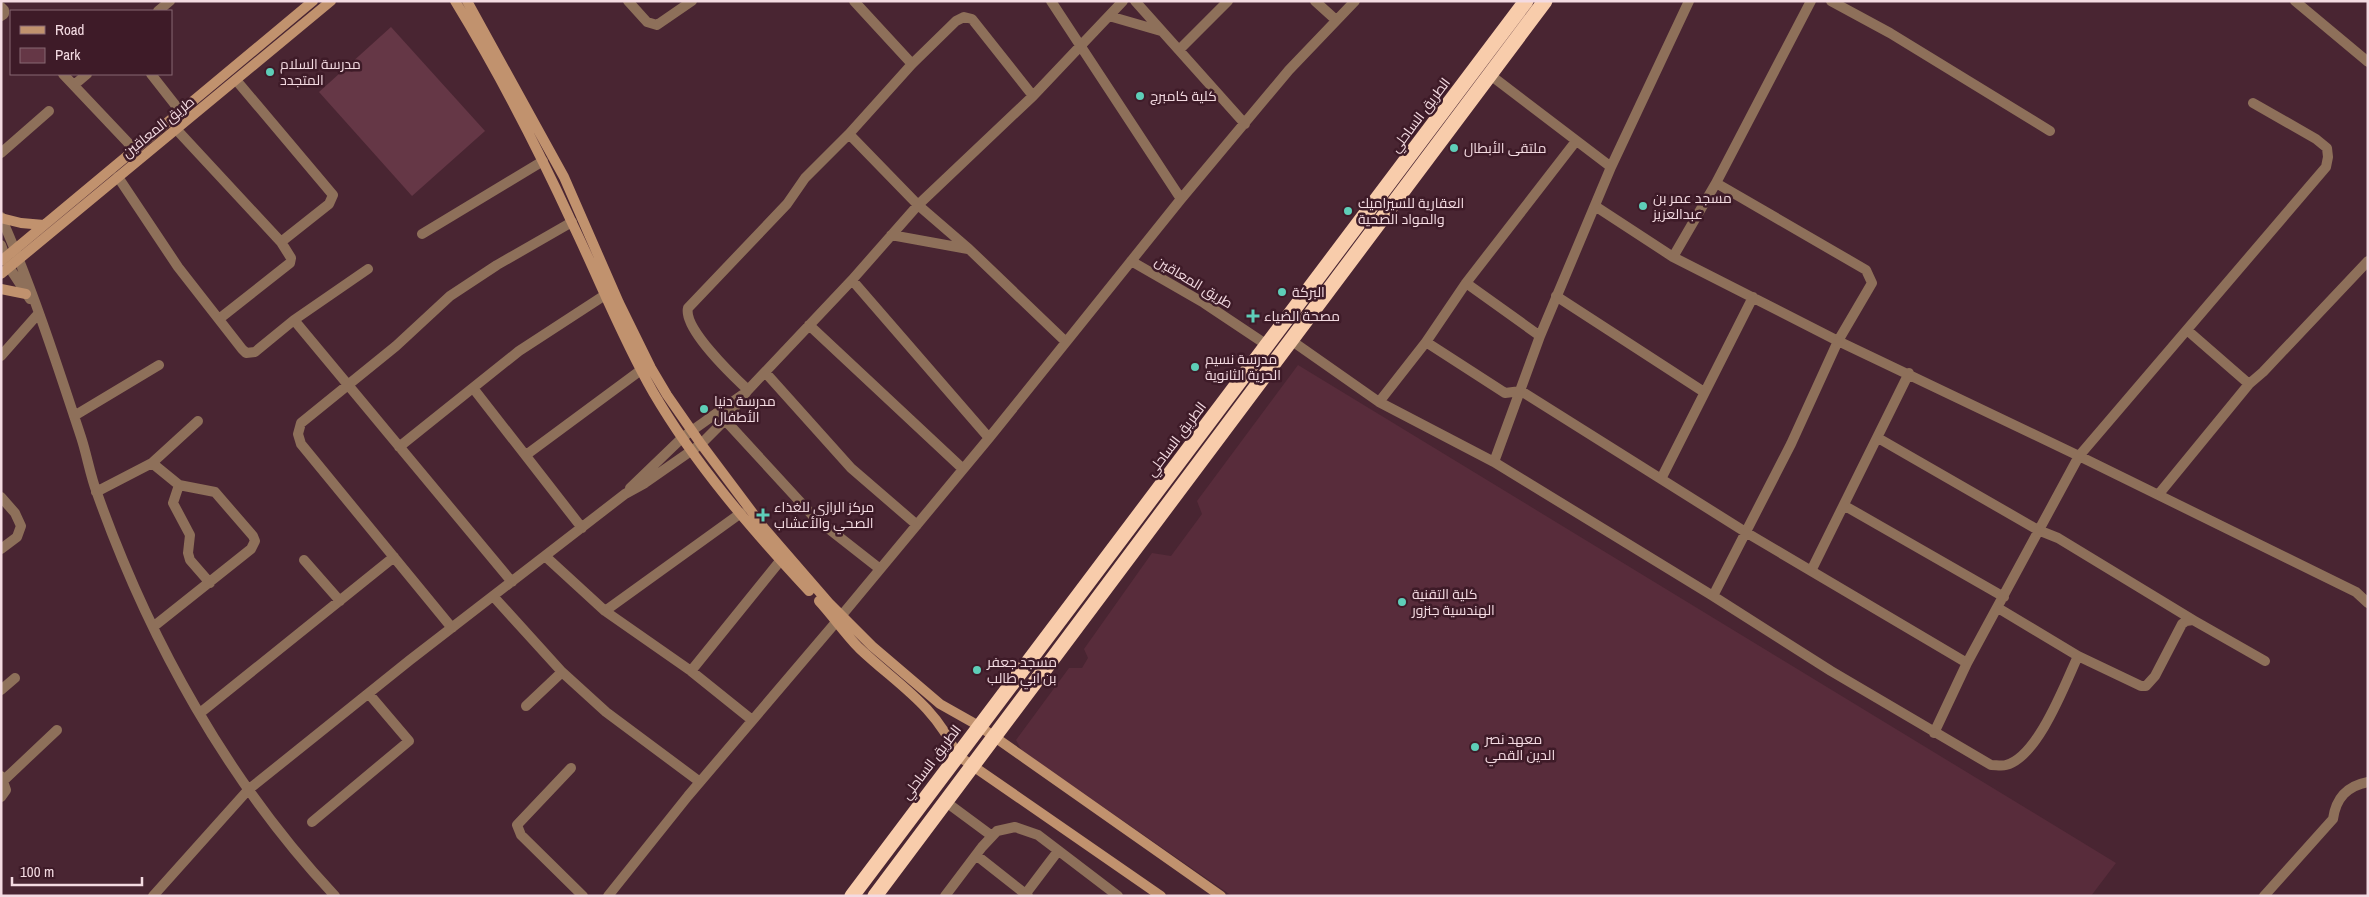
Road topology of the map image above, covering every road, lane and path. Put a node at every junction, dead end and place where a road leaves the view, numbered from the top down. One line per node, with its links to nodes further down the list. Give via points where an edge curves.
1 (313, 1): 38 (street, طريق المعاقين)
2 (331, 1): 33 (street, طريق المعاقين)
3 (455, 1): 46 (street)
4 (466, 1): 100 (street, via 564,177 619,303)
5 (628, 1): 6 (street, via 647,22 657,25)
6 (692, 1)
7 (854, 1): 28 (street)
8 (1051, 1): 25 (street)
9 (1123, 1): 22 (street)
10 (1135, 1): 24 (street)
11 (1228, 1): 26 (street)
12 (1315, 1): 23 (street)
13 (1355, 1): 23 (street)
14 (1526, 1): 84 (highway, الطريق الساحلي)
15 (1545, 1): 29 (highway)
16 (1689, 1): 47 (street)
17 (1811, 1): 49 (street)
18 (1831, 1): 41 (street, via 1890,33)
19 (2295, 1): 27 (street)
20 (1, 7): 21 (street, via 4,14)
21 (1, 16)
22 (1109, 16): 24 (street); 25 (street)
23 (1336, 20): 39 (street)
24 (1162, 31): 26 (street)
25 (1082, 47): 35 (street); 50 (street)
26 (1179, 50): 39 (street)
27 (2368, 62)
28 (912, 64): 35 (street, via 956,21 969,17); 42 (street)
29 (1489, 74): 43 (street); 80 (highway)
30 (64, 75): 34 (street)
31 (86, 75): 34 (street)
32 (152, 75): 38 (street)
33 (236, 80): 40 (street, طريق المعاقين); 58 (street, via 333,195 329,204)
34 (74, 85): 44 (street)
35 (1033, 96): 51 (street)
36 (2253, 103): 78 (street, via 2327,148 2326,167)
37 (49, 111): 45 (street)
38 (180, 111): 44 (street, طريق المعاقين)
39 (1245, 124): 50 (street)
40 (177, 130): 48 (street, طريق المعاقين); 58 (street)
41 (2050, 131)
42 (849, 134): 51 (street); 94 (street, via 688,308 687,317 695,330)
43 (1576, 141): 47 (street); 68 (street)
44 (134, 149): 55 (street, طريق المعاقين)
45 (1, 153)
46 (543, 161): 54 (street); 56 (street)
47 (1611, 167): 52 (street)
48 (118, 177): 61 (street, طريق المعاقين); 75 (street, via 178,267)
49 (1716, 183): 62 (street); 81 (street, via 1866,270 1872,283)
50 (1181, 199): 63 (street)
51 (918, 205): 57 (street); 60 (street)
52 (1596, 206): 62 (street); 72 (street)
53 (1, 218): 55 (street); 61 (street)
54 (572, 222): 71 (street); 91 (street, via 463,287)
55 (44, 225): 61 (street, طريق المعاقين)
56 (422, 234)
57 (891, 236): 60 (street); 67 (street)
58 (281, 242): 75 (street, via 290,254 290,263)
59 (1, 244): 65 (street)
60 (969, 249): 82 (street)
61 (17, 254): 65 (street, طريق المعاقين); 74 (street)
62 (1673, 257): 73 (street)
63 (1131, 261): 82 (street); 84 (street, طريق المعاقين)
64 (2368, 261): 90 (street)
65 (4, 265): 70 (street)
66 (368, 269): 76 (street)
67 (852, 280): 77 (street); 101 (street)
68 (1466, 283): 79 (street); 83 (street)
69 (1, 289): 70 (street)
70 (26, 294): 74 (street)
71 (604, 295): 87 (street); 92 (street, via 519,352)
72 (1556, 296): 79 (street); 95 (street)
73 (1753, 297): 81 (street); 95 (street)
74 (37, 311): 85 (street); 97 (street)
75 (219, 319): 76 (street, via 242,349 251,354)
76 (294, 320): 91 (street)
77 (809, 325): 88 (street); 109 (street)
78 (2187, 330): 90 (street); 106 (street)
79 (1540, 336): 93 (street)
80 (1292, 341): 96 (street); 156 (highway)
81 (1838, 341): 89 (street); 121 (street)
82 (1066, 342): 101 (street)
83 (1426, 342): 93 (street, via 1505,393); 96 (street)
84 (1266, 345): 153 (highway, الطريق الساحلي)
85 (1, 356)
86 (159, 365): 97 (street)
87 (641, 370): 100 (street); 105 (street)
88 (764, 372): 94 (street); 118 (street, via 851,468)
89 (1909, 373): 102 (street); 106 (street)
90 (2249, 384): 114 (street)
91 (348, 385): 103 (street); 124 (street, via 301,423 298,434 301,444)
92 (474, 388): 103 (street); 105 (street)
93 (1520, 391): 107 (street); 110 (street)
94 (746, 392): 98 (street); 100 (street)
95 (1704, 392): 110 (street)
96 (1379, 402): 107 (street)
97 (74, 416): 112 (street)
98 (725, 420): 104 (street); 127 (street, via 815,518)
99 (198, 421): 108 (street)
100 (687, 434): 104 (street); 113 (street)
101 (989, 438): 109 (street)
102 (1878, 438): 116 (street); 120 (street)
103 (399, 447): 129 (street)
104 (696, 447): 113 (street); 117 (street); 138 (street)
105 (526, 455): 119 (street)
106 (2079, 456): 114 (street); 120 (street)
107 (1494, 462): 132 (street)
108 (152, 463): 111 (street); 112 (street)
109 (963, 469): 118 (street)
110 (1661, 479): 121 (street)
111 (179, 485): 130 (street, via 173,503 190,535 188,553 194,566); 130 (street, via 215,492 253,536 252,549)
112 (96, 492): 140 (street)
113 (625, 494): 119 (street)
114 (2158, 495): 135 (street, via 2356,592)
115 (1, 497): 122 (street, via 21,526 17,537)
116 (1845, 506): 128 (street); 133 (street)
117 (741, 513): 126 (street); 137 (street)
118 (917, 525): 127 (street)
119 (582, 528): 123 (street)
120 (2038, 530): 133 (street); 139 (street, via 2058,538)
121 (1747, 532): 128 (street); 132 (street)
122 (1, 549)
123 (545, 556): 129 (street); 137 (street)
124 (394, 557): 134 (street); 141 (street)
125 (304, 560): 134 (street)
126 (780, 561): 138 (street); 145 (street)
127 (880, 569): 138 (street)
128 (1811, 571): 144 (street)
129 (512, 582): 131 (street)
130 (210, 583): 140 (street)
131 (493, 596): 141 (street); 146 (street)
132 (1713, 596): 155 (street)
133 (2004, 596): 136 (street)
134 (340, 601): 151 (street)
135 (2368, 603)
136 (1998, 608): 142 (street); 144 (street)
137 (605, 611): 145 (street)
138 (840, 618): 152 (street); 153 (street, via 940,704); 157 (street, via 858,646 932,712)
139 (2193, 620): 142 (street, via 2182,624 2155,676 2146,686); 143 (street)
140 (153, 627): 151 (street)
141 (452, 628): 149 (street)
142 (2078, 656): 155 (street, via 2042,733 2007,765 1991,765)
143 (2265, 661)
144 (1967, 662): 155 (street)
145 (691, 671): 152 (street)
146 (562, 672): 150 (street); 161 (street, via 606,712)
147 (15, 678): 148 (street)
148 (1, 690)
149 (369, 694): 163 (street); 166 (street, via 409,741)
150 (526, 706)
151 (200, 713): 163 (street)
152 (752, 720): 161 (street)
153 (979, 726): 156 (street); 157 (highway, الطريق الساحلي)
154 (56, 730): 160 (street)
155 (1934, 732)
156 (994, 738): 158 (highway); 180 (street)
157 (957, 755): 158 (street); 176 (highway, الطريق الساحلي)
158 (972, 767): 165 (highway); 179 (street)
159 (572, 768): 174 (street, via 517,825 521,836)
160 (3, 778): 164 (street, via 6,790)
161 (700, 782): 175 (street)
162 (2368, 782): 181 (street, via 2355,784 2335,804 2333,819)
163 (248, 790): 172 (street); 173 (street, via 291,847)
164 (1, 797)
165 (946, 802): 167 (street); 177 (highway)
166 (312, 822)
167 (992, 836): 168 (street, via 997,831 1015,826 1038,835); 169 (street)
168 (1058, 850): 170 (street); 171 (street)
169 (976, 855): 171 (street); 178 (street)
170 (1111, 894)
171 (1026, 895)
172 (153, 896)
173 (335, 896)
174 (583, 896)
175 (608, 896)
176 (852, 896)
177 (875, 896)
178 (945, 896)
179 (1161, 896)
180 (1221, 896)
181 (2264, 896)

